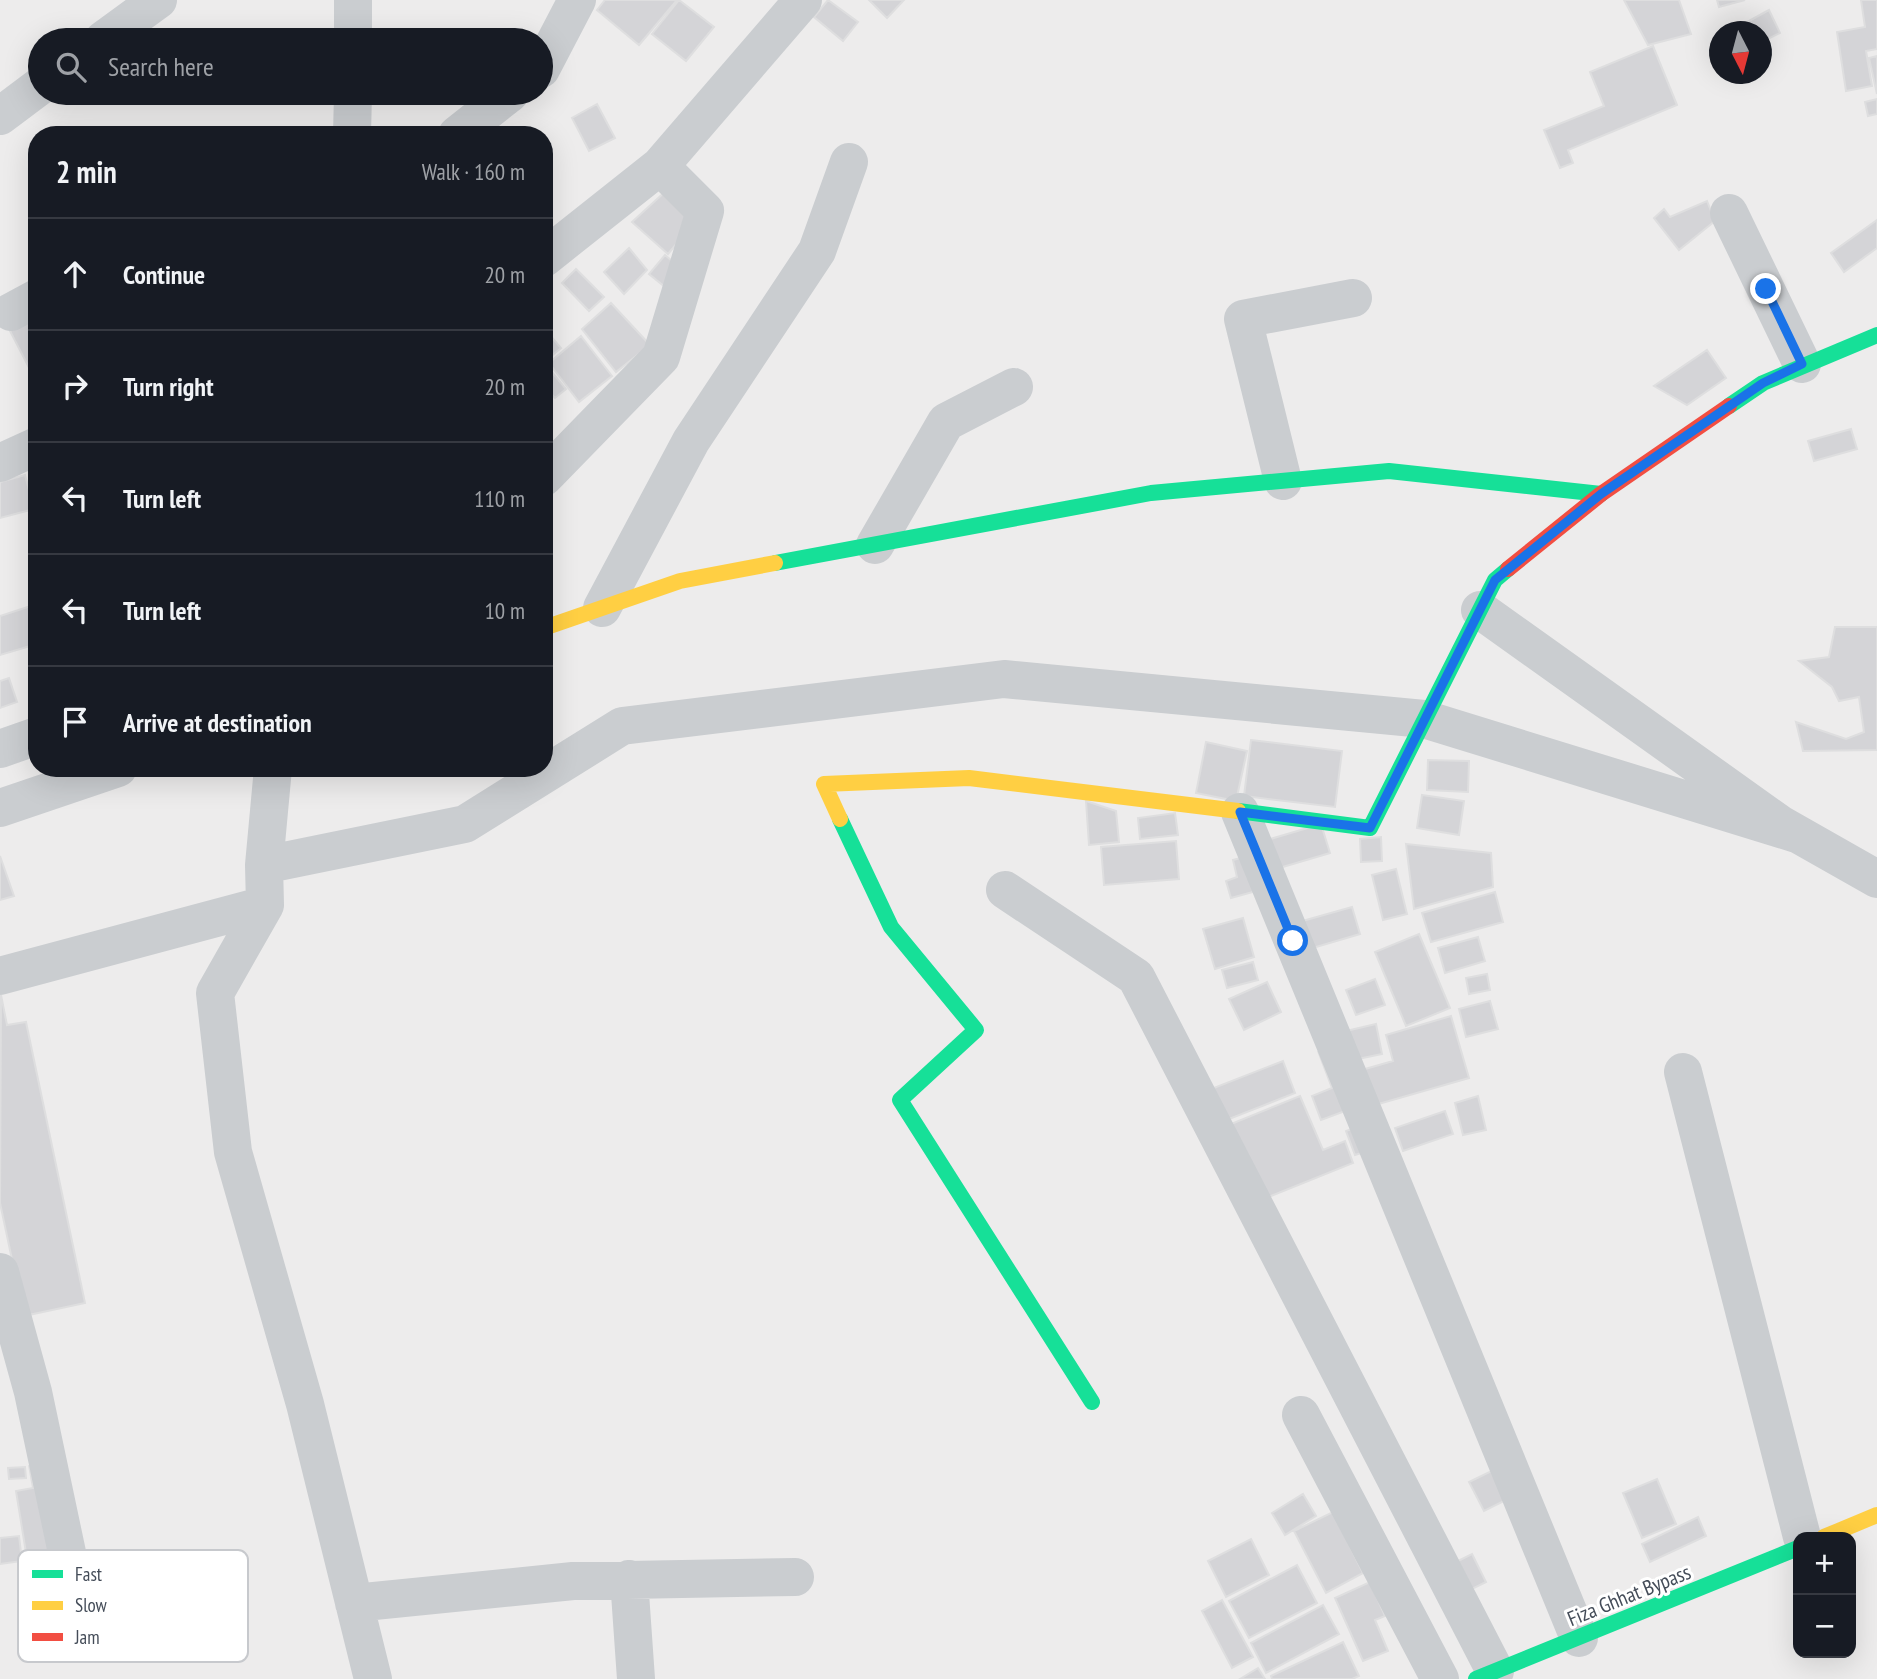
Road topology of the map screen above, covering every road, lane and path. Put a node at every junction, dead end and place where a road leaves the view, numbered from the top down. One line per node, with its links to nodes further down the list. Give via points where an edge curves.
1 (158, 0): 5 (street)
2 (353, 0): 6 (street)
3 (577, 0): 7 (street)
4 (803, 0): 13 (street)
5 (120, 28)
6 (353, 28)
7 (553, 46)
8 (28, 95): 10 (street)
9 (495, 105): 11 (street)
10 (0, 116)
11 (468, 126)
12 (849, 162): 26 (street, via 817,251 691,441)
13 (660, 166): 15 (street); 22 (street, via 705,211 661,357)
14 (1729, 214): 18 (street)
15 (553, 251)
16 (1353, 298): 23 (street, via 1243,319)
17 (1877, 335): 18 (main road)
18 (1802, 364): 24 (main road, via 1763,383)
19 (1014, 387): 25 (street, via 946,422)
20 (28, 450): 21 (street)
21 (0, 463)
22 (553, 468)
23 (1283, 481): 24 (main road, via 1389,471); 25 (main road, via 1151,493)
24 (1601, 494): 27 (main road, via 1495,580)
25 (876, 545): 26 (main road, via 680,582)
26 (603, 608): 28 (main road)
27 (1480, 610): 29 (main road); 38 (street)
28 (553, 625)
29 (1424, 719): 32 (street, via 1004,679 622,726); 37 (main road, via 1370,828); 38 (street)
30 (28, 739): 31 (street)
31 (0, 749)
32 (553, 769)
33 (91, 777): 36 (street)
34 (272, 777): 39 (street)
35 (540, 777): 39 (street, via 465,824)
36 (0, 808)
37 (1240, 812): 46 (main road, via 969,778 824,784 891,927 976,1030 900,1100); 56 (street)
38 (1797, 834): 40 (street)
39 (264, 865): 42 (street)
40 (1877, 879)
41 (1004, 890): 57 (street, via 1136,977)
42 (265, 905): 43 (street); 55 (street, via 215,993 233,1152)
43 (0, 976)
44 (1683, 1072): 49 (street)
45 (0, 1272): 51 (street, via 33,1392)
46 (1092, 1402)
47 (1301, 1415): 60 (street)
48 (1877, 1515): 50 (main road)
49 (1801, 1532)
50 (1836, 1532)
51 (66, 1550)
52 (1793, 1550): 56 (main road, Fiza Ghhat Bypass)
53 (795, 1577): 54 (street)
54 (629, 1579): 55 (street); 59 (street)
55 (354, 1603): 58 (street)
56 (1578, 1638): 57 (main road, Fiza Ghhat Bypass)
57 (1485, 1675)
58 (373, 1679)
59 (636, 1679)
60 (1440, 1679)

